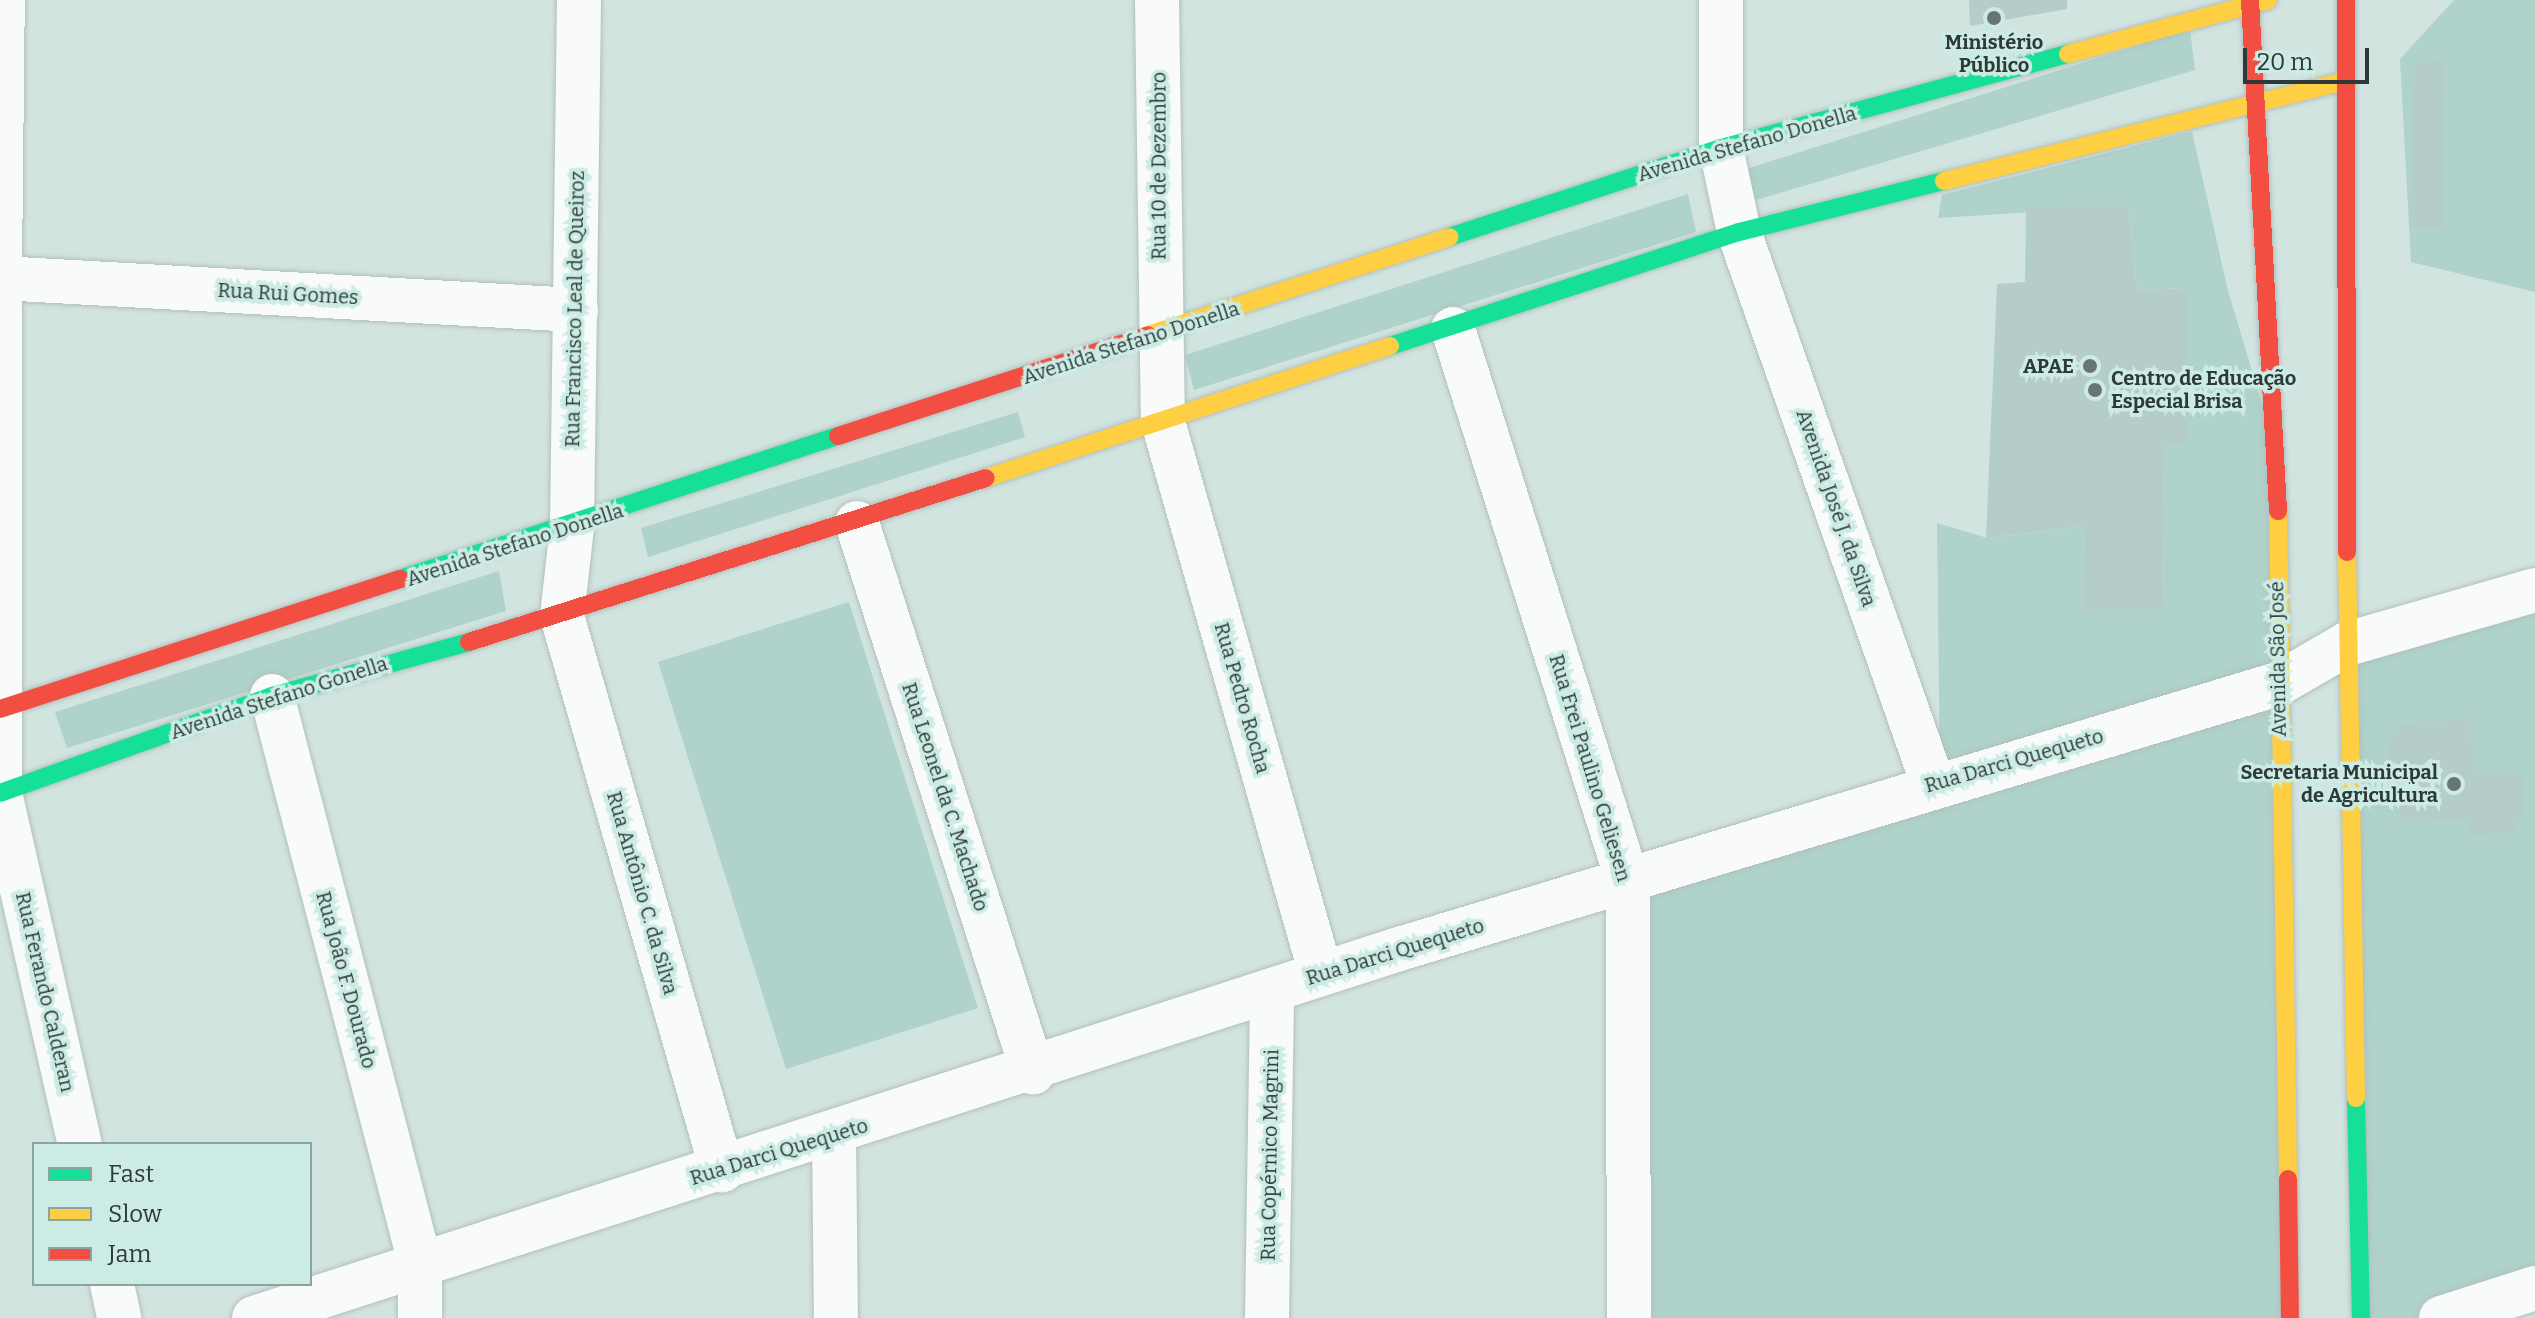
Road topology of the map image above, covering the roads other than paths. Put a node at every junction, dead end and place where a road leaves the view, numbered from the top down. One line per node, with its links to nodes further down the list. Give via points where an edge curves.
1 (3, 0): 11 (street)
2 (579, 0): 14 (street, Rua Francisco Leal de Queiroz)
3 (1157, 0): 16 (street, Rua 10 de Dezembro)
4 (1721, 0): 9 (street, Avenida José J. da Silva)
5 (2346, 0): 7 (street)
6 (2256, 2): 8 (street, Avenida São José); 9 (street, Avenida Stefano Donella)
7 (2342, 82): 8 (street); 22 (street)
8 (2256, 103): 10 (street); 23 (street, Avenida São José, via 2277,455)
9 (1721, 148): 10 (street, Avenida José J. da Silva); 16 (street, Avenida Stefano Donella)
10 (1739, 232): 15 (street); 26 (street, Avenida José J. da Silva)
11 (0, 268)
12 (0, 278): 14 (street, Rua Rui Gomes)
13 (0, 289): 25 (street, Rua Ferando Calderan)
14 (576, 310): 19 (street, Rua Francisco Leal de Queiroz)
15 (1453, 329): 17 (street); 28 (street, Rua Frei Paulino Geliesen)
16 (1160, 333): 17 (street, Rua 10 de Dezembro); 19 (street, Avenida Stefano Donella)
17 (1163, 422): 18 (street); 29 (street, Rua Pedro Rocha)
18 (857, 523): 21 (street); 31 (street, Rua Leonel da C. Machado)
19 (572, 527): 21 (street, Rua Francisco Leal de Queiroz); 25 (street, Avenida Stefano Donella)
20 (2535, 590): 22 (street, Rua Darci Quequeto)
21 (562, 616): 24 (street, Avenida Stefano Gonella); 34 (street, Rua Antônio C. da Silva)
22 (2347, 644): 23 (street, Rua Darci Quequeto); 45 (street)
23 (2278, 684): 26 (street, Rua Darci Quequeto); 44 (street, Avenida São José)
24 (272, 696): 27 (street, Avenida Stefano Gonella); 35 (street, Rua João F. Dourado)
25 (2, 708): 27 (street, Rua Ferando Calderan)
26 (1933, 784): 28 (street, Rua Darci Quequeto)
27 (0, 793): 33 (street, Rua Ferando Calderan)
28 (1628, 882): 29 (street, Rua Darci Quequeto); 43 (street, Rua Frei Paulino Geliesen)
29 (1321, 974): 30 (street, Rua Darci Quequeto)
30 (1272, 991): 31 (street, Rua Darci Quequeto); 42 (street, Rua Copérnico Magrini)
31 (1033, 1072): 32 (street, Rua Darci Quequeto)
32 (834, 1135): 34 (street, Rua Darci Quequeto); 41 (street)
33 (80, 1142)
34 (722, 1170): 35 (street, Rua Darci Quequeto)
35 (420, 1263): 39 (street, Rua Darci Quequeto); 40 (street, Rua João F. Dourado)
36 (112, 1286): 38 (street)
37 (2535, 1288): 46 (street)
38 (119, 1318)
39 (254, 1318)
40 (420, 1318)
41 (836, 1318)
42 (1267, 1318)
43 (1629, 1318)
44 (2290, 1318)
45 (2361, 1318)
46 (2441, 1318)

